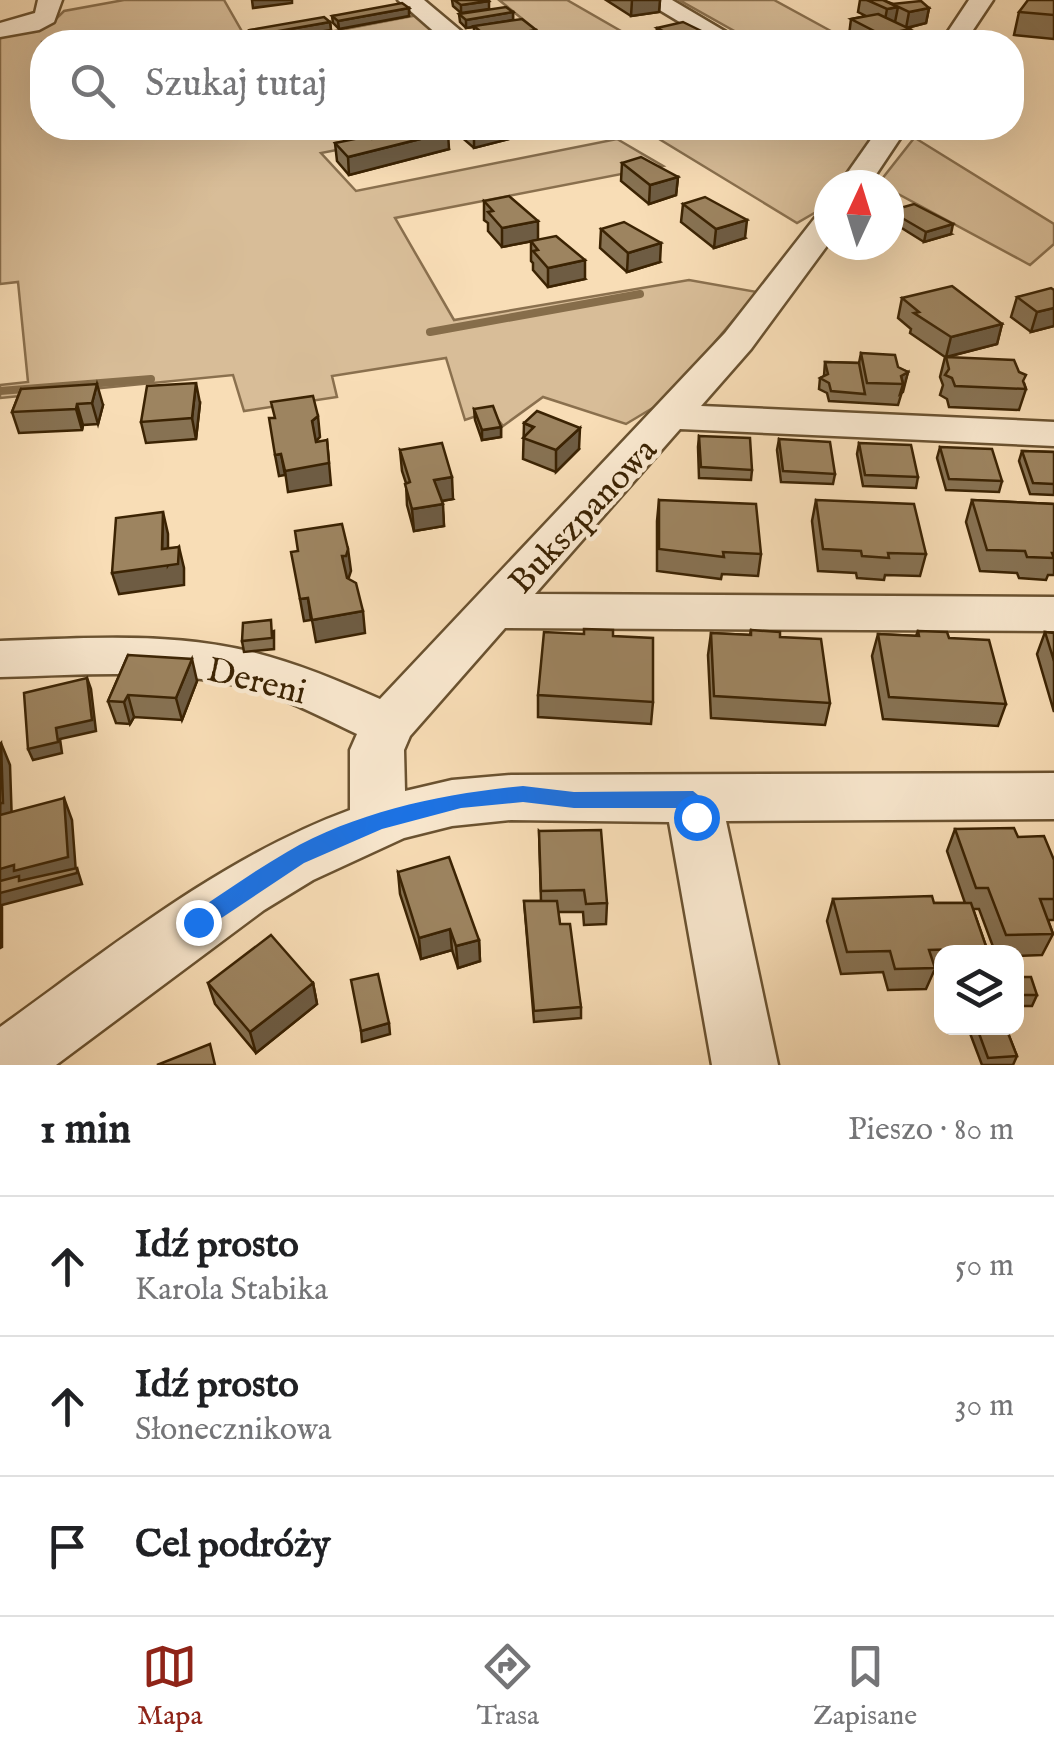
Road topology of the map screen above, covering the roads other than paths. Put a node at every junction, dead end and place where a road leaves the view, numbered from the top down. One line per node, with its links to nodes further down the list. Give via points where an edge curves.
1 (50, 0): 5 (street, via 46,18)
2 (410, 0): 6 (street)
3 (655, 0): 7 (street)
4 (981, 0): 8 (street)
5 (0, 30)
6 (446, 30)
7 (709, 30)
8 (961, 30)
9 (885, 140): 10 (street)
10 (864, 170)
11 (814, 241): 12 (street, Bukszpanowa)
12 (672, 417): 13 (street); 14 (street, Bukszpanowa)
13 (1054, 434)
14 (493, 612): 15 (street); 17 (street, Bukszpanowa)
15 (1054, 614)
16 (0, 659): 17 (street, Dereni, via 109,656 230,666 286,681)
17 (388, 725): 20 (street, via 377,750)
18 (1054, 796): 19 (street)
19 (693, 799): 20 (street, via 523,794 461,800); 22 (street)
20 (378, 821): 21 (street, via 297,856)
21 (3, 1065)
22 (745, 1065)

